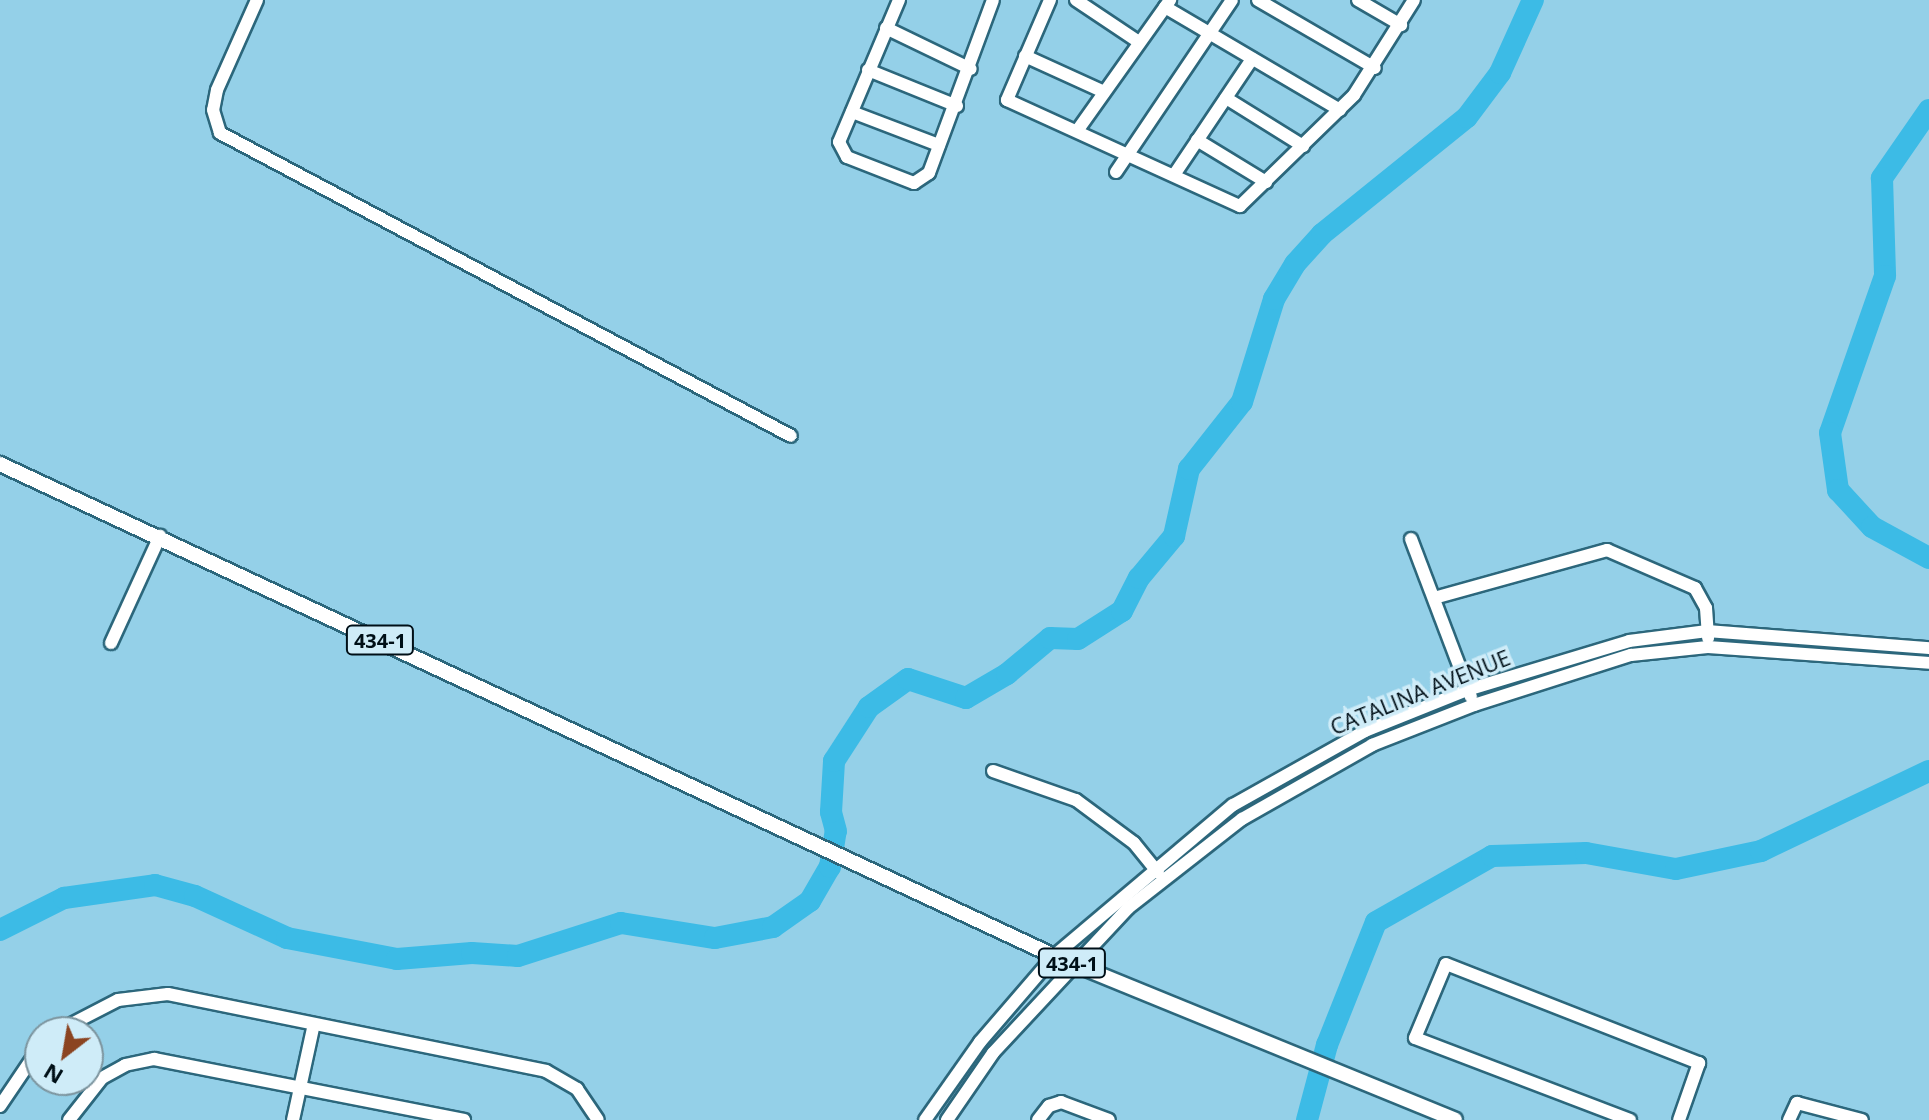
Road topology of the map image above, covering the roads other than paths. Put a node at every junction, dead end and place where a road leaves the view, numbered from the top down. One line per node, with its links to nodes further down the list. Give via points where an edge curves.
1 (257, 0): 35 (street, via 217,90 213,110 220,133)
2 (882, 0): 11 (street)
3 (993, 0): 20 (street)
4 (1050, 0): 17 (street)
5 (1076, 0): 16 (street)
6 (1232, 0): 15 (street)
7 (1258, 0): 12 (street)
8 (1358, 0): 13 (street)
9 (1414, 0): 13 (street)
10 (1167, 2): 15 (street); 16 (street)
11 (897, 3): 14 (street)
12 (1275, 4): 19 (street)
13 (1401, 25): 19 (street)
14 (886, 28): 20 (street); 21 (street)
15 (1208, 34): 18 (street); 31 (street)
16 (1139, 42): 22 (street)
17 (1025, 56): 22 (street); 27 (street, via 1007,100)
18 (1252, 59): 23 (street); 25 (street)
19 (1375, 68): 25 (street)
20 (971, 69): 24 (street)
21 (868, 70): 24 (street); 26 (street)
22 (1104, 92): 27 (street)
23 (1226, 98): 28 (street); 30 (street)
24 (957, 106): 29 (street)
25 (1340, 110): 30 (street)
26 (852, 112): 29 (street); 29 (street, via 840,150 868,167 914,183 923,181)
27 (1077, 131): 31 (street)
28 (1197, 140): 33 (street); 34 (street)
29 (939, 145)
30 (1303, 146): 34 (street)
31 (1128, 155): 32 (street); 33 (street)
32 (1116, 172)
33 (1174, 175): 34 (street, via 1240,206)
34 (1266, 182)
35 (791, 436)
36 (0, 464): 37 (main road, 434-1)
37 (160, 536): 41 (street); 50 (main road, 434-1)
38 (1411, 539): 39 (street)
39 (1434, 598): 40 (street, via 1607,550 1695,588 1706,608); 45 (street)
40 (1707, 631): 42 (street); 43 (street, CATALINA AVENUE); 45 (street, CATALINA AVENUE, via 1629,641)
41 (111, 643)
42 (1708, 647): 44 (street, CATALINA AVENUE); 46 (street, CATALINA AVENUE, via 1631,655)
43 (1929, 648)
44 (1929, 663)
45 (1467, 690): 46 (street); 48 (street, CATALINA AVENUE, via 1365,731 1272,781)
46 (1474, 705): 49 (street, CATALINA AVENUE, via 1321,771 1242,819)
47 (993, 771): 48 (street, via 1076,800)
48 (1157, 866): 49 (street); 50 (street, CATALINA AVENUE)
49 (1160, 880): 51 (street, CATALINA AVENUE)
50 (1054, 956): 51 (main road, 434-1); 61 (street, CATALINA AVENUE, via 980,1042)
51 (1071, 963): 62 (street, CATALINA AVENUE, via 993,1053); 65 (main road, 434-1)
52 (87, 1016): 53 (street, via 118,1000 168,994)
53 (314, 1024): 55 (street); 60 (street, via 546,1071 577,1089)
54 (24, 1071): 56 (street)
55 (301, 1084): 57 (street, via 166,1059 140,1061 102,1078); 58 (street); 59 (street)
56 (0, 1106)
57 (69, 1120)
58 (293, 1120)
59 (464, 1120)
60 (598, 1120)
61 (925, 1120)
62 (947, 1120)
63 (1038, 1120): 64 (street, via 1061,1102)
64 (1109, 1120)
65 (1455, 1120)
66 (1630, 1120): 67 (street, via 1415,1038 1446,964 1699,1063)
67 (1679, 1120)
68 (1789, 1120): 69 (street, via 1797,1103)
69 (1862, 1120)

